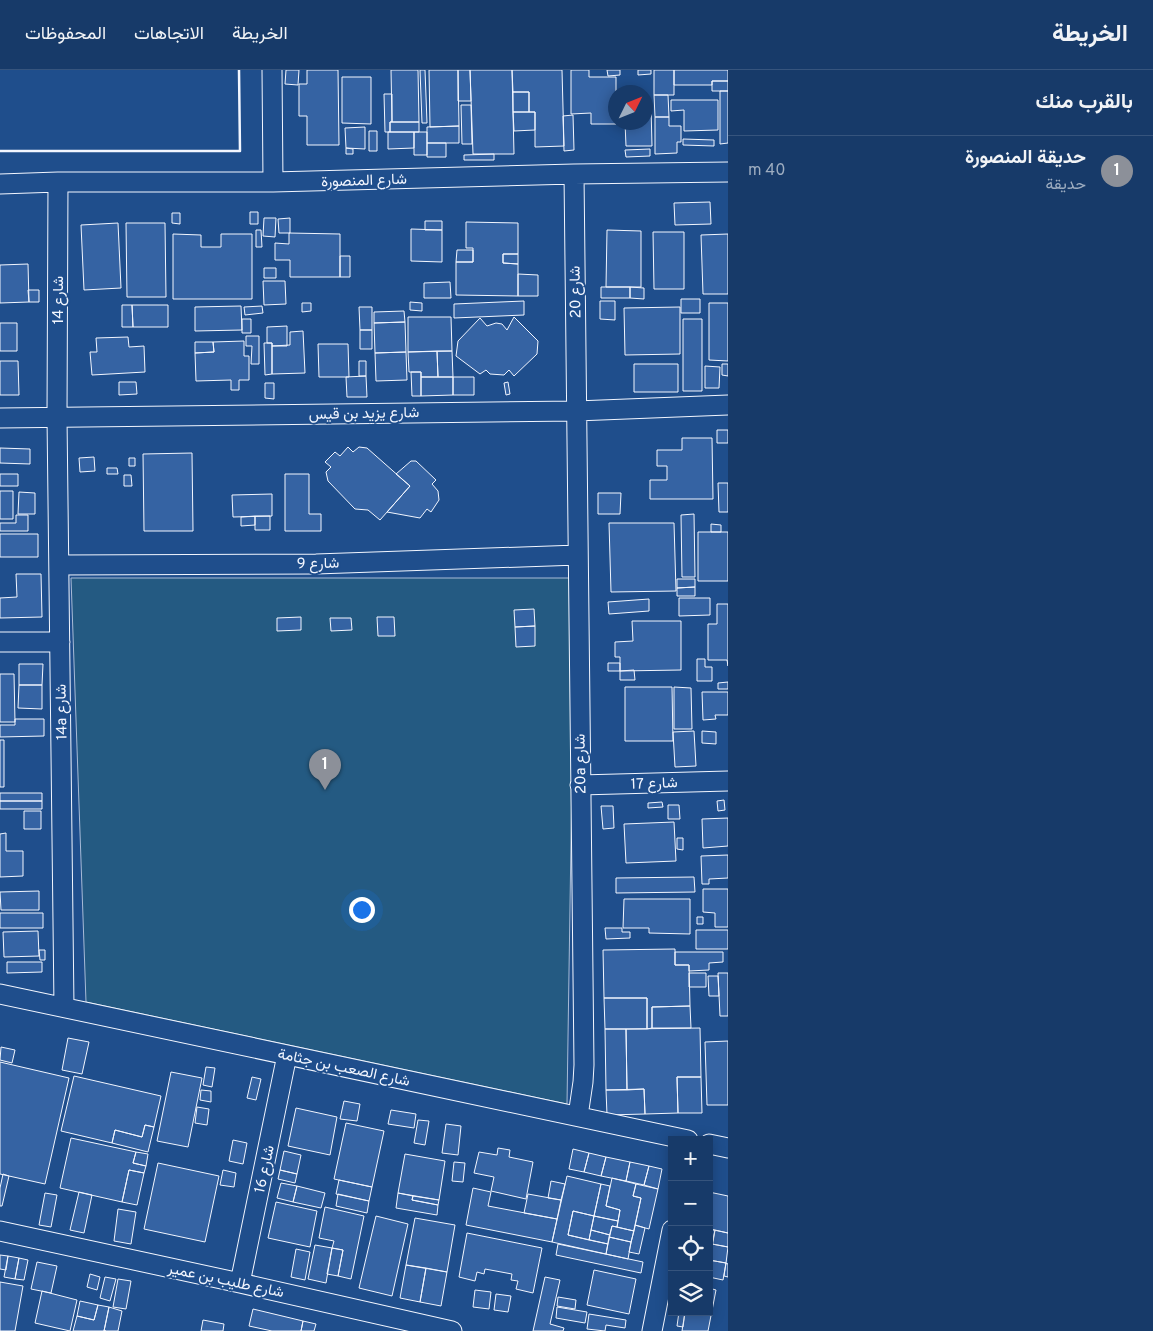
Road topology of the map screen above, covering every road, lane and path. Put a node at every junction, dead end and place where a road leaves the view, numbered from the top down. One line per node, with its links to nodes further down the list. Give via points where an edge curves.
1 (272, 70): 5 (street)
2 (728, 172): 3 (street, شارع المنصورة)
3 (574, 174): 5 (street, شارع المنصورة); 8 (street, شارع 20)
4 (58, 182): 5 (street, شارع المنصورة); 6 (street, شارع المنصورة); 9 (street, شارع 14)
5 (273, 182)
6 (0, 184)
7 (728, 406): 8 (street, شارع يزيد بن قيس)
8 (576, 411): 9 (street, شارع يزيد بن قيس); 11 (street, 20a شارع)
9 (57, 417): 10 (street, شارع يزيد بن قيس); 12 (street, 14a شارع)
10 (0, 418)
11 (578, 555): 12 (street, شارع 9, via 316,564); 16 (street, 20a شارع)
12 (59, 565): 14 (street, 14a شارع)
13 (0, 642): 14 (street)
14 (60, 642): 18 (street, 14a شارع)
15 (728, 781): 16 (street, شارع 17)
16 (580, 785): 20 (street, 20a شارع, via 584,1065)
17 (0, 994): 18 (street, شارع الصعب بن جثامة)
18 (64, 1007): 19 (street, شارع الصعب بن جثامة)
19 (287, 1055): 20 (street, شارع الصعب بن جثامة); 26 (street, شارع 16)
20 (578, 1116): 21 (street, شارع الصعب بن جثامة)
21 (670, 1136)
22 (713, 1145): 23 (street)
23 (728, 1148)
24 (0, 1231): 26 (street, شارع طليب بن عمير)
25 (668, 1250): 28 (street)
26 (240, 1283): 27 (street, شارع طليب بن عمير)
27 (452, 1331)
28 (652, 1331)

